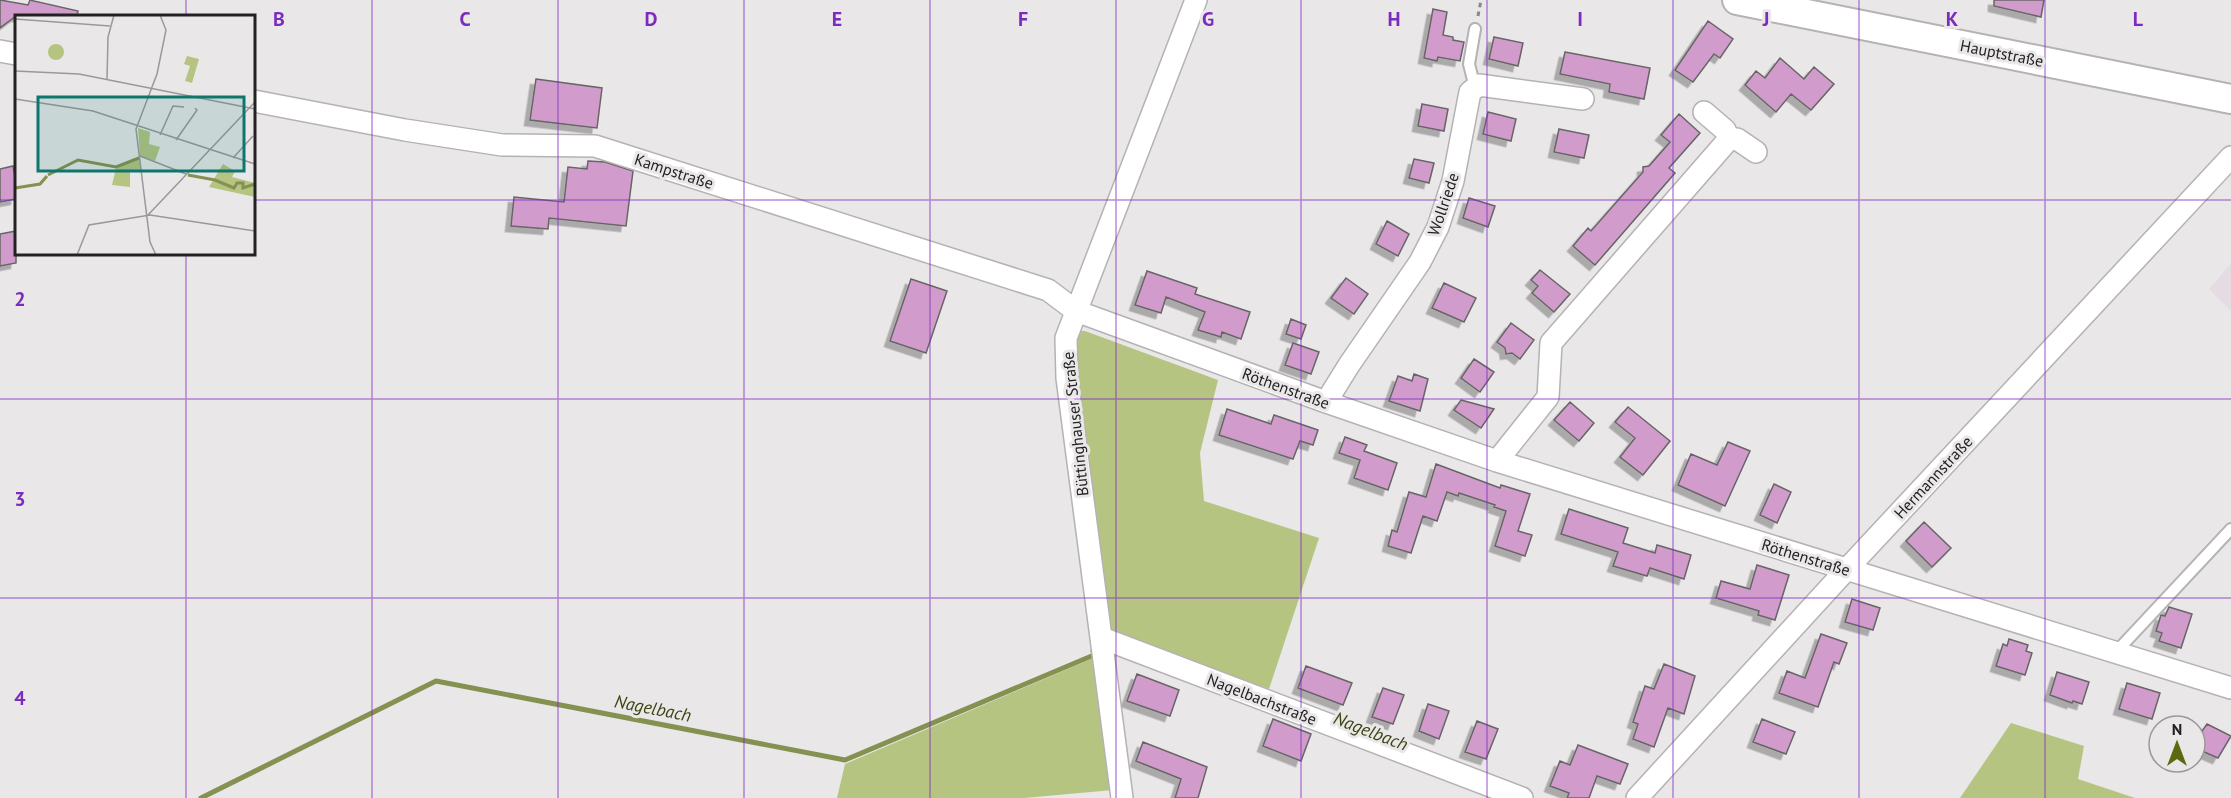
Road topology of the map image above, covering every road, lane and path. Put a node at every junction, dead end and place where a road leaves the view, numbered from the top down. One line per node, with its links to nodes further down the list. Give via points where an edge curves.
1 (1196, 0): 14 (street, Büttinghauser Straße)
2 (1737, 0): 8 (main road, Hauptstraße)
3 (1475, 29): 6 (lane, via 1469,64)
4 (0, 51): 5 (street)
5 (15, 54)
6 (1475, 88): 7 (street, via 1479,85); 15 (street, Wollriede, via 1470,92 1453,180 1438,227 1420,262)
7 (1583, 99)
8 (2231, 99)
9 (255, 100): 14 (street, Kampstraße, via 502,145 595,146 1048,290)
10 (1704, 112): 11 (street)
11 (1729, 138): 12 (street); 16 (street, via 1551,343 1548,397)
12 (1756, 152)
13 (2231, 157): 18 (street, Hermannstraße)
14 (1076, 312): 15 (street, Röthenstraße); 19 (street, Büttinghauser Straße, via 1066,338 1067,378)
15 (1326, 402): 16 (street, Röthenstraße)
16 (1497, 461): 18 (street, Röthenstraße)
17 (2231, 529): 20 (lane)
18 (1846, 570): 20 (street, Röthenstraße); 24 (street, Hermannstraße)
19 (1102, 638): 22 (street, Büttinghauser Straße); 23 (street, Nagelbachstraße)
20 (2116, 652): 21 (street, Röthenstraße)
21 (2231, 688)
22 (1122, 798)
23 (1522, 798)
24 (1637, 798)

